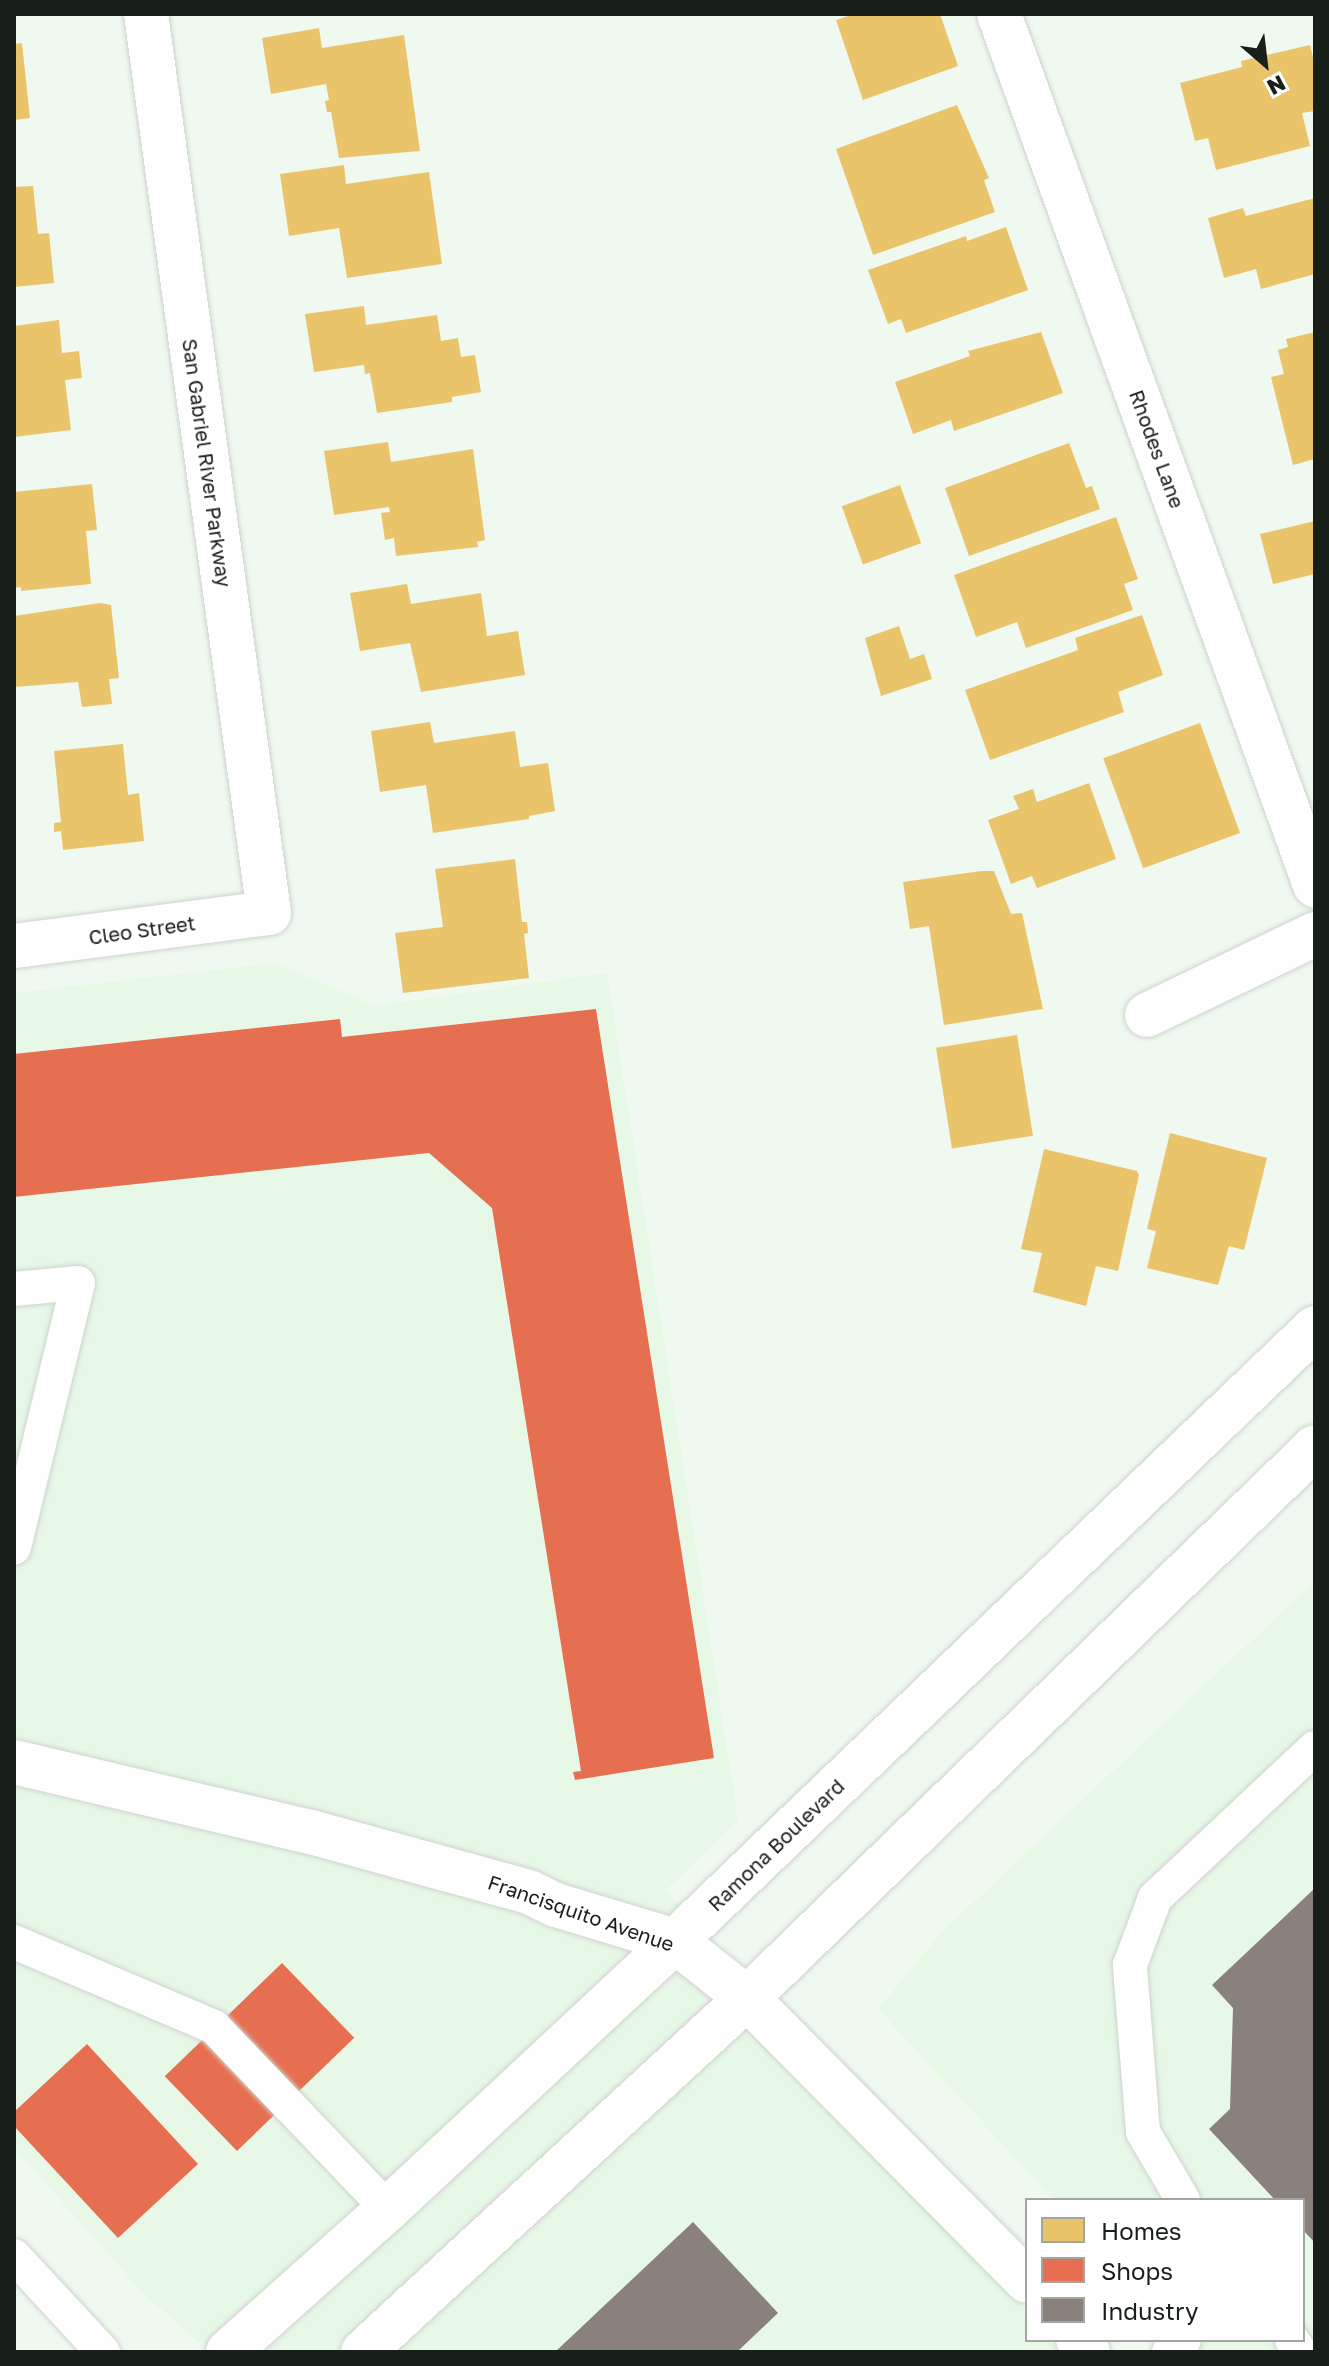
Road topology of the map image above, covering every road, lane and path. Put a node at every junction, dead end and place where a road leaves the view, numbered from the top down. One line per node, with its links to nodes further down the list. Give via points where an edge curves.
1 (146, 14): 4 (street, San Gabriel River Parkway)
2 (999, 14): 3 (street, Rhodes Lane)
3 (1315, 885)
4 (269, 913): 6 (street, Cleo Street)
5 (1315, 934): 7 (street)
6 (14, 946)
7 (1147, 1015)
8 (14, 1289): 11 (lane, via 78,1283)
9 (1315, 1328): 14 (street, Ramona Boulevard)
10 (1315, 1447): 16 (street)
11 (14, 1547)
12 (1315, 1748): 17 (lane, via 1155,1898 1130,1965 1143,2132)
13 (14, 1762): 14 (street, Francisquito Avenue, via 311,1832 529,1892)
14 (675, 1941): 16 (street, Francisquito Avenue); 18 (street, Ramona Boulevard)
15 (14, 1942): 18 (lane, via 214,2027)
16 (747, 1998): 20 (street, Francisquito Avenue); 23 (street)
17 (1182, 2198)
18 (388, 2209): 22 (street, Ramona Boulevard)
19 (14, 2256): 21 (lane)
20 (1025, 2279)
21 (103, 2352)
22 (228, 2352)
23 (363, 2352)

